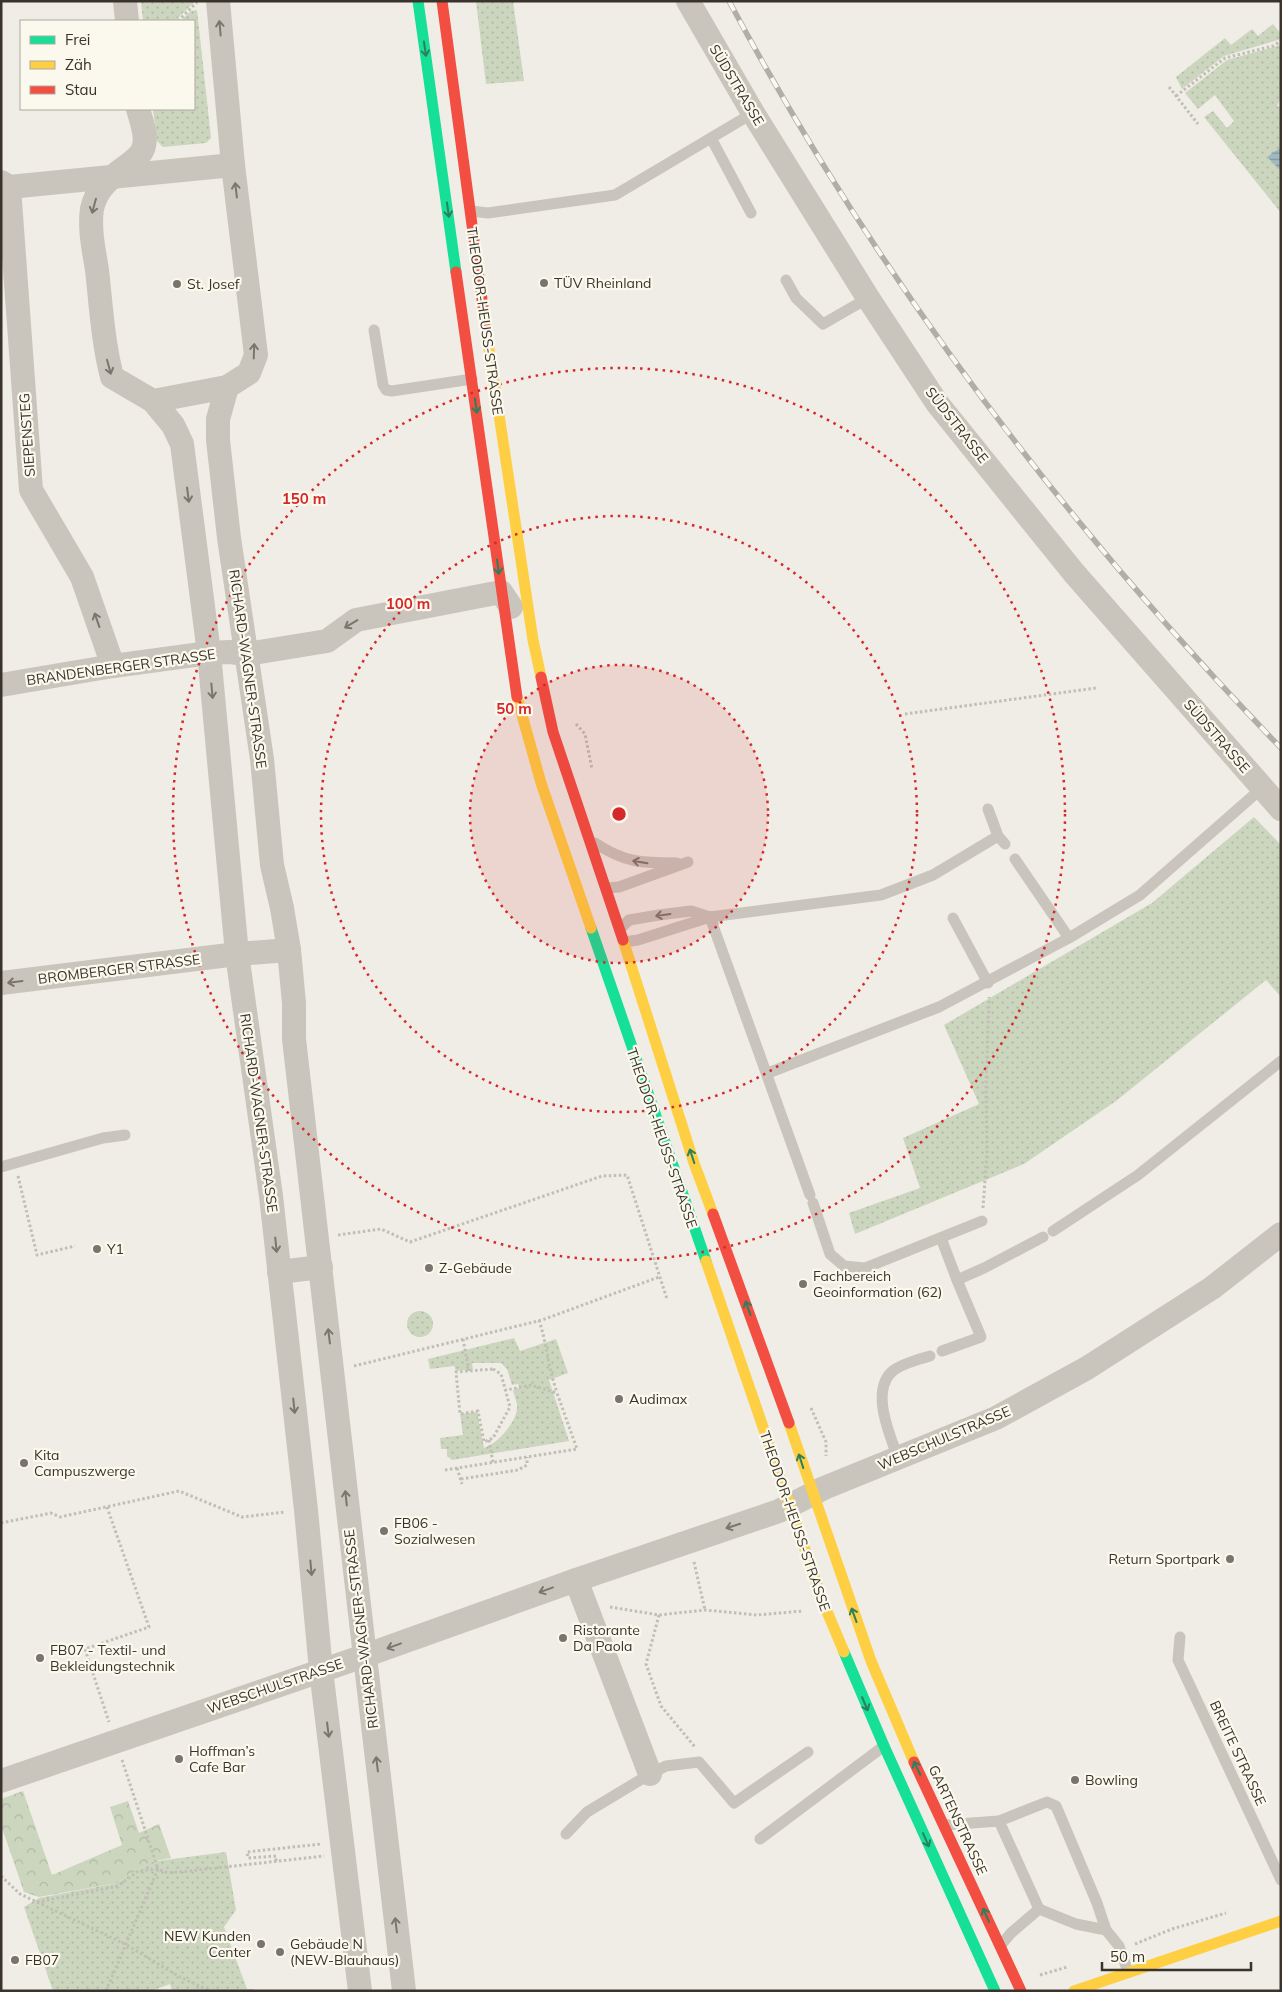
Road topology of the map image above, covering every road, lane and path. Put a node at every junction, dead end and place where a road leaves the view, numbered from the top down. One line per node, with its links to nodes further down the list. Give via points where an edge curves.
1 (125, 1): 7 (street)
2 (198, 1): 8 (path)
3 (218, 1): 16 (street, one-way to 3)
4 (418, 1): 24 (main road, THEODOR-HEUSS-STRASSE, one-way to 24)
5 (442, 1): 19 (main road, THEODOR-HEUSS-STRASSE)
6 (688, 1): 13 (street, SÜDSTRASSE)
7 (127, 20)
8 (179, 20)
9 (1281, 41): 11 (path, via 1225,58)
10 (1169, 87): 11 (path)
11 (1176, 96): 14 (path)
12 (138, 110): 17 (street, RICHARD-WAGNER-STRASSE, via 145,145 141,154)
13 (753, 113): 15 (lane); 22 (street, SÜDSTRASSE)
14 (1198, 124)
15 (711, 138): 19 (lane, via 615,194 488,213); 20 (lane)
16 (233, 165): 17 (street); 25 (street, one-way to 16, via 249,372 256,355)
17 (111, 176): 18 (street, SIEPENSTEG); 26 (street, RICHARD-WAGNER-STRASSE, one-way to 26, via 95,200 92,217 106,354 112,376)
18 (5, 184): 31 (street, SIEPENSTEG, one-way to 18, via 82,577 31,490)
19 (471, 211): 28 (main road, THEODOR-HEUSS-STRASSE, via 493,382)
20 (751, 213)
21 (786, 280): 22 (lane, via 796,298 823,324)
22 (868, 298): 37 (street, SÜDSTRASSE, via 938,403 1074,573)
23 (374, 330): 24 (lane, via 386,390)
24 (472, 379): 27 (main road, THEODOR-HEUSS-STRASSE, one-way to 27)
25 (227, 387): 26 (street); 30 (street, RICHARD-WAGNER-STRASSE, via 218,419 218,440)
26 (153, 402): 29 (street, RICHARD-WAGNER-STRASSE, one-way to 29, via 173,425 182,444)
27 (501, 592): 28 (street, THEODOR-HEUSS-STRASSE); 30 (street, BRANDENBERGER STRASSE, one-way to 30, via 356,620 327,641); 42 (main road, THEODOR-HEUSS-STRASSE, via 515,692)
28 (533, 640): 40 (main road, THEODOR-HEUSS-STRASSE, via 553,732)
29 (209, 653): 30 (street, BRANDENBERGER STRASSE); 31 (street, BRANDENBERGER STRASSE); 50 (street, RICHARD-WAGNER-STRASSE, one-way to 50)
30 (247, 654): 49 (street, RICHARD-WAGNER-STRASSE, via 262,759 272,865)
31 (112, 666): 32 (street, BRANDENBERGER STRASSE)
32 (1, 685)
33 (1096, 688): 34 (path)
34 (905, 714)
35 (572, 719): 36 (path, via 585,734)
36 (592, 771)
37 (1262, 788): 39 (street, SÜDSTRASSE); 47 (lane, via 1140,895)
38 (988, 809): 44 (lane, via 1002,840 933,875 881,895)
39 (1281, 809)
40 (587, 837): 43 (main road, THEODOR-HEUSS-STRASSE); 43 (lane, one-way to 40, via 619,887 688,862 639,864 608,851)
41 (1015, 859): 47 (lane)
42 (570, 872): 43 (lane); 46 (main road, THEODOR-HEUSS-STRASSE)
43 (605, 888): 46 (main road, THEODOR-HEUSS-STRASSE)
44 (710, 917): 46 (lane, one-way to 46, via 691,911 630,920); 48 (lane); 54 (lane)
45 (953, 918): 52 (lane)
46 (607, 937): 48 (main road, THEODOR-HEUSS-STRASSE); 48 (lane); 87 (main road, THEODOR-HEUSS-STRASSE)
47 (1069, 938): 52 (lane)
48 (623, 942): 85 (main road, THEODOR-HEUSS-STRASSE, one-way to 48, via 694,1163)
49 (289, 950): 50 (street); 60 (street, RICHARD-WAGNER-STRASSE, via 294,1039)
50 (237, 954): 51 (street, BROMBERGER STRASSE, one-way to 51); 64 (street, RICHARD-WAGNER-STRASSE, one-way to 64)
51 (1, 983)
52 (988, 983): 54 (lane, via 939,1007); 58 (path, via 987,1152)
53 (1281, 1060): 66 (lane, via 1138,1175 1048,1234)
54 (768, 1073): 61 (lane, via 830,1254 844,1266 865,1268)
55 (125, 1135): 56 (lane, via 103,1138)
56 (15, 1163): 57 (lane); 62 (path, via 37,1255)
57 (1, 1167)
58 (982, 1221): 61 (lane)
59 (1281, 1234): 79 (street, WEBSCHULSTRASSE, via 1212,1288 1087,1368 996,1418)
60 (317, 1238): 63 (street, RICHARD-WAGNER-STRASSE); 65 (path, via 382,1229 410,1242 602,1176 627,1175)
61 (941, 1238): 66 (lane)
62 (75, 1246)
63 (321, 1267): 64 (street); 72 (street, RICHARD-WAGNER-STRASSE, one-way to 63)
64 (279, 1272): 88 (street, RICHARD-WAGNER-STRASSE, one-way to 88)
65 (659, 1278): 67 (path); 68 (path)
66 (957, 1280): 70 (lane, via 980,1337)
67 (667, 1299)
68 (538, 1320): 69 (path); 75 (path)
69 (463, 1339): 72 (path); 73 (path)
70 (942, 1351)
71 (930, 1356): 79 (lane, via 893,1371 883,1389 882,1410)
72 (333, 1370): 97 (street, RICHARD-WAGNER-STRASSE, one-way to 72)
73 (469, 1371): 74 (path, via 498,1370); 77 (path, via 456,1372 460,1414 478,1411 484,1442)
74 (506, 1390): 75 (path, via 531,1385); 77 (path, via 510,1407)
75 (557, 1393): 78 (path, via 577,1449)
76 (810, 1406): 85 (path, via 826,1442)
77 (489, 1440): 80 (path)
78 (527, 1457): 80 (path); 83 (path, via 527,1465 518,1470)
79 (898, 1458): 85 (street, WEBSCHULSTRASSE)
80 (493, 1463): 81 (path)
81 (457, 1468): 82 (path); 83 (path)
82 (444, 1470)
83 (461, 1479): 84 (path)
84 (462, 1484)
85 (818, 1490): 87 (street, WEBSCHULSTRASSE); 98 (main road, THEODOR-HEUSS-STRASSE, one-way to 85)
86 (108, 1507): 88 (path, via 179,1491 242,1517); 89 (path, via 60,1518 51,1514); 100 (path, via 149,1627 85,1649)
87 (784, 1508): 90 (street, WEBSCHULSTRASSE, one-way to 90); 101 (main road, THEODOR-HEUSS-STRASSE, one-way to 101)
88 (306, 1510): 99 (street, RICHARD-WAGNER-STRASSE, one-way to 99)
89 (1, 1523)
90 (689, 1541): 91 (street, WEBSCHULSTRASSE); 93 (path)
91 (576, 1580): 92 (street); 97 (street, WEBSCHULSTRASSE, one-way to 97)
92 (585, 1603): 95 (path); 104 (street)
93 (705, 1610): 94 (path, via 756,1615); 95 (path)
94 (812, 1610)
95 (659, 1615): 103 (path, via 646,1664 660,1706 691,1740)
96 (1180, 1637): 114 (lane, BREITE STRASSE, via 1178,1660)
97 (364, 1656): 99 (street, WEBSCHULSTRASSE); 129 (street, RICHARD-WAGNER-STRASSE, one-way to 97)
98 (871, 1661): 107 (main road, GARTENSTRASSE, one-way to 98, via 902,1736)
99 (321, 1670): 100 (street, WEBSCHULSTRASSE); 110 (street, RICHARD-WAGNER-STRASSE, one-way to 110)
100 (116, 1741): 105 (street, WEBSCHULSTRASSE); 112 (path)
101 (884, 1746): 109 (lane); 130 (main road, one-way to 130)
102 (808, 1752): 103 (lane, via 734,1803)
103 (699, 1762): 104 (lane, via 666,1766)
104 (650, 1774): 108 (lane, via 587,1812)
105 (1, 1781)
106 (999, 1821): 107 (lane); 116 (lane); 119 (lane, via 1047,1802 1056,1806)
107 (945, 1825): 121 (main road, GARTENSTRASSE, one-way to 107)
108 (566, 1834)
109 (760, 1840)
110 (342, 1847): 111 (path); 111 (path, via 247,1852 248,1858 276,1856); 128 (street, RICHARD-WAGNER-STRASSE)
111 (276, 1861): 112 (path, via 175,1872)
112 (158, 1869): 115 (path, via 138,1872 118,1886); 120 (path)
113 (1, 1876): 115 (path, via 20,1894)
114 (1281, 1880)
115 (37, 1902): 120 (path)
116 (1039, 1909): 119 (lane, via 1076,1924); 121 (lane)
117 (1228, 1913): 122 (path, via 1172,1929)
118 (1281, 1921): 124 (main road)
119 (1106, 1930): 122 (lane)
120 (125, 1944): 126 (path); 127 (path)
121 (1000, 1947): 125 (main road, GARTENSTRASSE)
122 (1120, 1949): 124 (lane)
123 (1072, 1965): 125 (path, via 1037,1976)
124 (1128, 1972): 132 (main road)
125 (1014, 1976): 131 (main road, GARTENSTRASSE)
126 (106, 1991)
127 (210, 1991)
128 (360, 1991)
129 (404, 1991)
130 (995, 1991)
131 (1021, 1991)
132 (1074, 1991)

